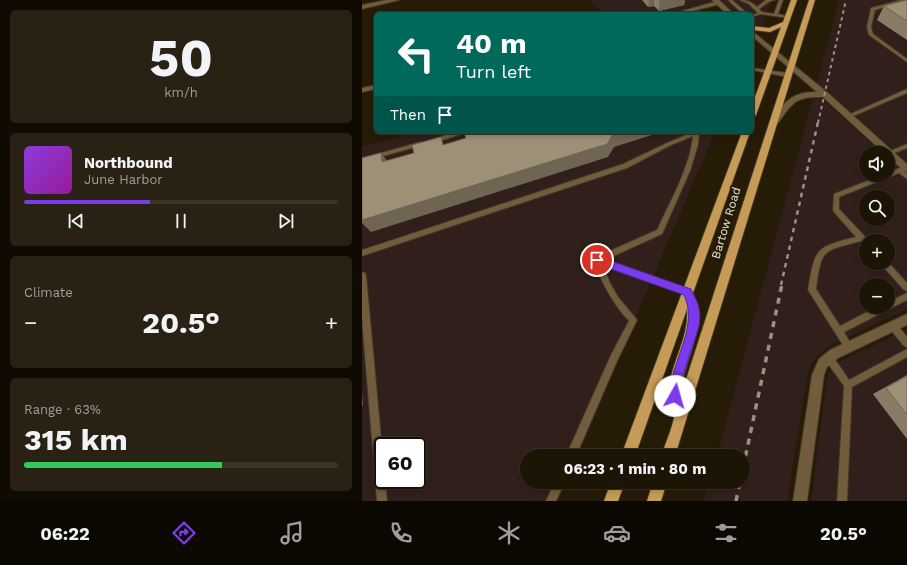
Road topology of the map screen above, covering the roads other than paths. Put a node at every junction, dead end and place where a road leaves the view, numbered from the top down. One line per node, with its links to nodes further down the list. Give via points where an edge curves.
1 (396, 0): 10 (street)
2 (732, 0): 9 (lane); 14 (lane)
3 (742, 0): 11 (lane, via 748,1)
4 (773, 0): 11 (lane)
5 (781, 0): 16 (lane)
6 (794, 0): 18 (main road)
7 (812, 0): 24 (main road, Bartow Road)
8 (902, 1): 22 (lane, via 873,10 869,28 871,35)
9 (717, 2): 12 (street); 13 (street)
10 (362, 7)
11 (756, 9): 15 (lane)
12 (681, 12)
13 (729, 12)
14 (744, 12)
15 (761, 13): 16 (lane); 17 (lane)
16 (776, 14): 18 (lane)
17 (754, 15)
18 (787, 20): 19 (main road, via 770,30); 21 (main road)
19 (754, 28)
20 (754, 35): 21 (street)
21 (775, 53): 24 (street); 25 (main road)
22 (907, 61)
23 (754, 69): 25 (lane)
24 (789, 70): 25 (lane); 29 (street); 32 (main road, Bartow Road)
25 (768, 72): 30 (main road)
26 (374, 87): 27 (street)
27 (362, 90)
28 (907, 91): 31 (lane)
29 (825, 95): 31 (street); 32 (street, via 804,94 792,98)
30 (754, 110)
31 (849, 116): 37 (street)
32 (772, 125): 64 (main road, Bartow Road)
33 (457, 134): 41 (lane)
34 (691, 134): 47 (lane, via 676,137 663,148 625,166)
35 (696, 134): 48 (lane, via 691,158 660,232)
36 (745, 134): 52 (main road, Bartow Road)
37 (882, 146)
38 (907, 146): 39 (lane)
39 (895, 151)
40 (895, 159): 42 (street)
41 (362, 160)
42 (905, 171): 43 (lane)
43 (895, 173)
44 (871, 182): 45 (lane, via 836,196 836,210)
45 (859, 235)
46 (859, 241): 58 (lane, via 825,250 815,269 812,290)
47 (362, 253)
48 (597, 260): 52 (lane); 65 (lane, via 607,287 619,306 633,320)
49 (890, 270): 51 (lane)
50 (362, 275): 71 (lane)
51 (907, 288)
52 (687, 292): 64 (main road, via 693,304 694,314 675,396); 66 (main road, Bartow Road)
53 (907, 296): 54 (lane)
54 (895, 302)
55 (872, 314): 58 (lane)
56 (907, 319): 57 (street)
57 (893, 326): 59 (lane); 60 (street)
58 (839, 331): 60 (lane)
59 (907, 343)
60 (849, 347): 62 (street)
61 (907, 354): 63 (lane)
62 (829, 358): 63 (lane); 75 (street, via 823,363 818,375)
63 (848, 385): 76 (lane)
64 (681, 416): 67 (main road, Bartow Road)
65 (574, 449)
66 (631, 449)
67 (670, 449)
68 (557, 489): 72 (lane)
69 (615, 489): 73 (main road)
70 (658, 489): 74 (main road)
71 (382, 501)
72 (552, 501)
73 (611, 501)
74 (654, 501)
75 (800, 501)
76 (842, 501)

